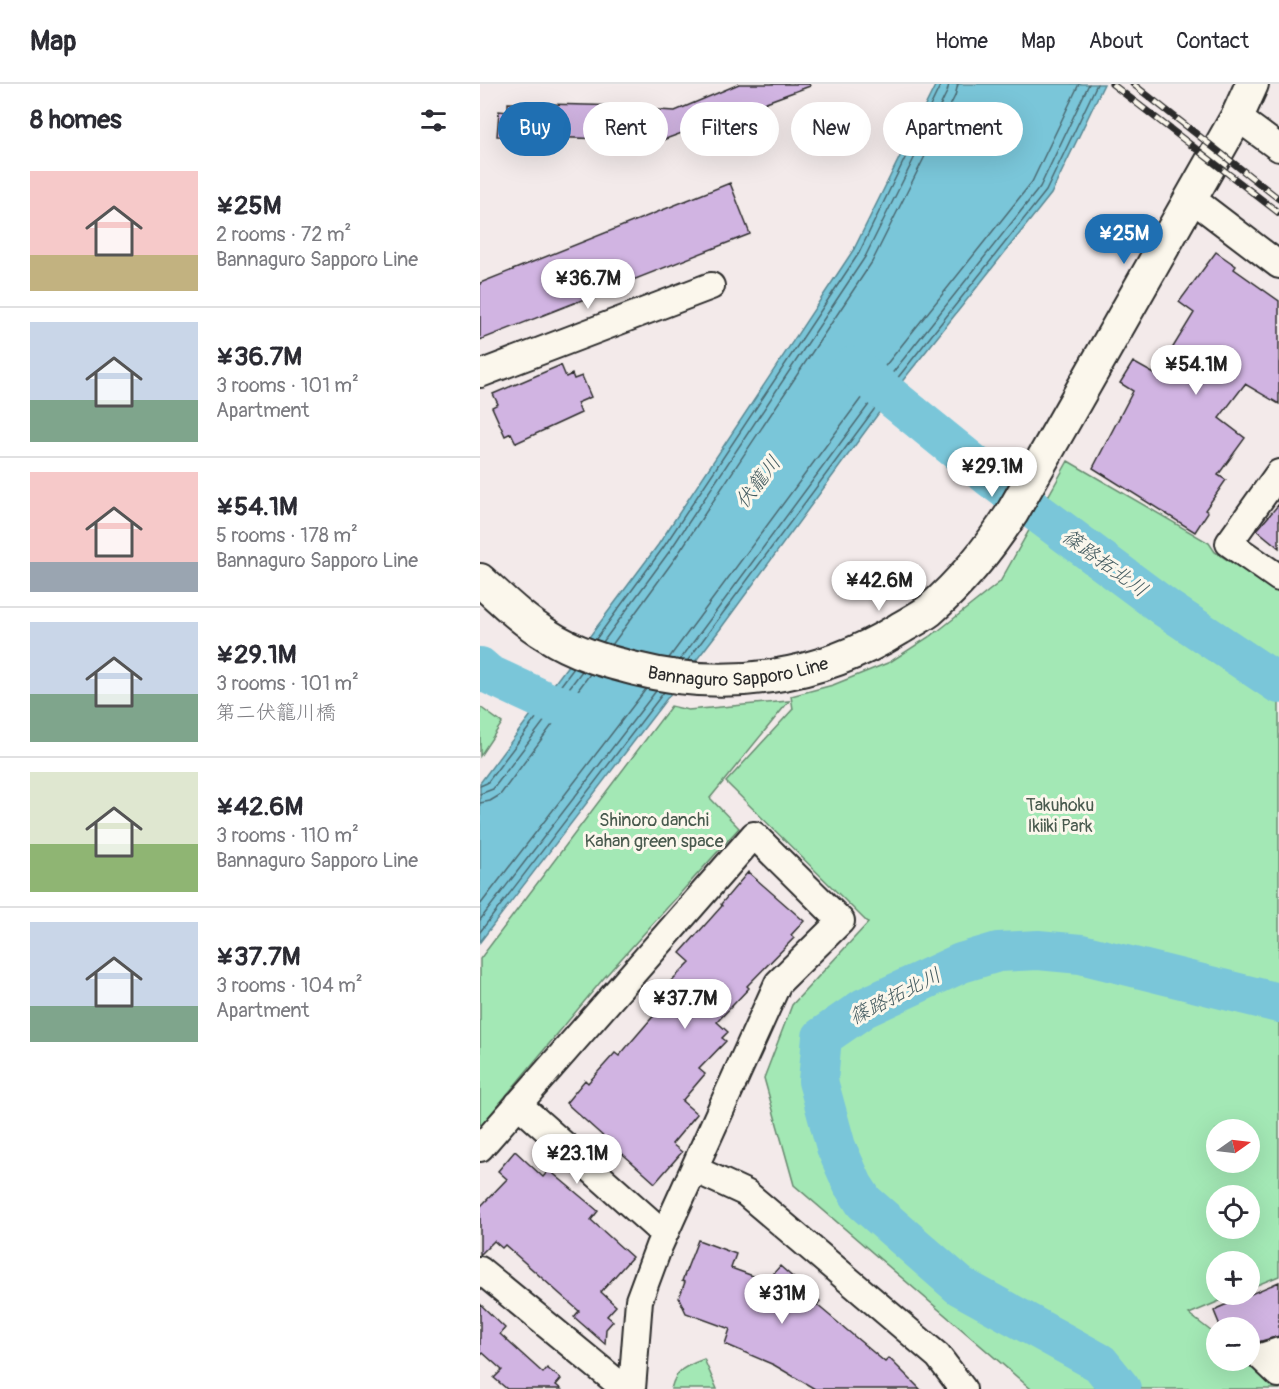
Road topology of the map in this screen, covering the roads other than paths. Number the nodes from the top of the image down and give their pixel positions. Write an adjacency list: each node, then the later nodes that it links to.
1 (1252, 84): 2 (main road)
2 (1237, 117): 3 (street); 4 (main road)
3 (1279, 148)
4 (1191, 198): 5 (street); 10 (main road, Bannaguro Sapporo Line)
5 (1279, 265)
6 (711, 286): 7 (street)
7 (480, 374)
8 (1279, 473): 9 (street)
9 (1279, 578)
10 (480, 580)
11 (518, 1104): 12 (street); 13 (street); 14 (street)
12 (480, 1148)
13 (694, 1169): 14 (street); 20 (street)
14 (664, 1234): 19 (street)
15 (480, 1270): 18 (street)
16 (1279, 1351): 17 (street)
17 (1279, 1374)
18 (625, 1389)
19 (632, 1389)
20 (963, 1389)

